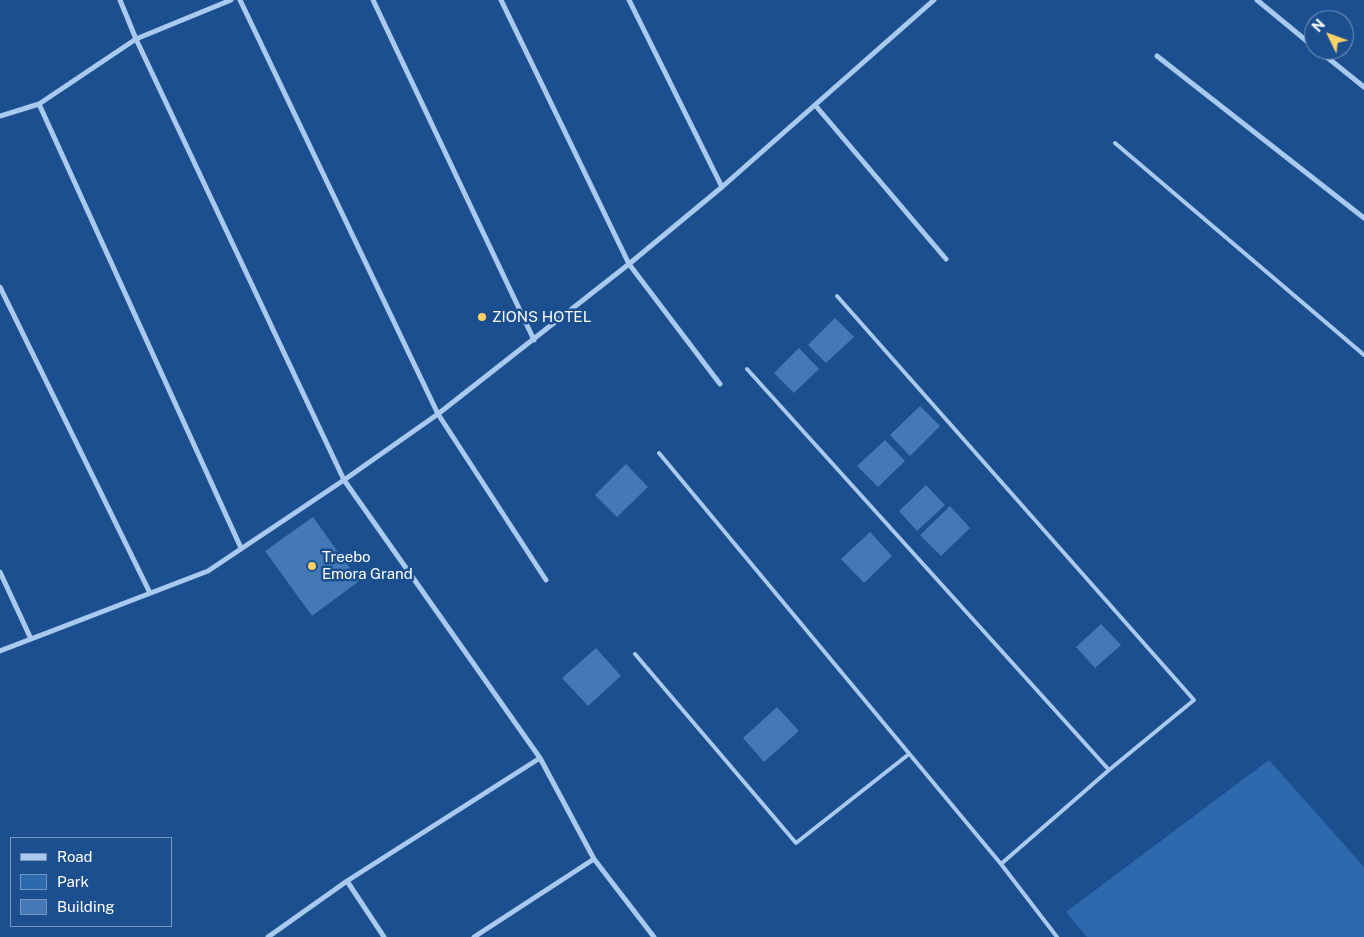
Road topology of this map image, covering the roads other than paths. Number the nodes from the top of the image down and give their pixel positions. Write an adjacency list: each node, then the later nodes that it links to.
1 (120, 0): 9 (street)
2 (231, 0): 9 (street)
3 (240, 0): 28 (street)
4 (373, 0): 24 (street)
5 (501, 0): 21 (street)
6 (629, 0): 18 (street)
7 (934, 0): 15 (street)
8 (1257, 0): 10 (street)
9 (136, 39): 14 (street); 30 (street)
10 (1304, 39)
11 (1157, 56): 19 (street)
12 (1330, 60): 13 (street)
13 (1364, 87)
14 (39, 104): 16 (street); 31 (street)
15 (815, 105): 18 (street); 20 (street)
16 (0, 116)
17 (1115, 143): 25 (lane)
18 (722, 187): 21 (street)
19 (1364, 218)
20 (946, 259)
21 (629, 264): 24 (street); 27 (street)
22 (0, 287): 34 (street)
23 (837, 296): 40 (lane)
24 (534, 340): 28 (street)
25 (1364, 355)
26 (747, 369): 40 (lane)
27 (720, 384)
28 (438, 414): 30 (street); 33 (street)
29 (659, 453): 38 (lane)
30 (344, 480): 31 (street); 39 (street)
31 (241, 548): 34 (street)
32 (0, 572): 35 (street)
33 (546, 580)
34 (150, 593): 35 (street)
35 (32, 639): 36 (street)
36 (0, 651)
37 (635, 654): 38 (lane)
38 (909, 754): 42 (lane)
39 (540, 758): 41 (street); 43 (street)
40 (1109, 770): 42 (lane)
41 (594, 859): 46 (street); 47 (street)
42 (1000, 864): 48 (lane)
43 (347, 881): 44 (street); 45 (street)
44 (268, 937)
45 (384, 937)
46 (474, 937)
47 (654, 937)
48 (1057, 937)

